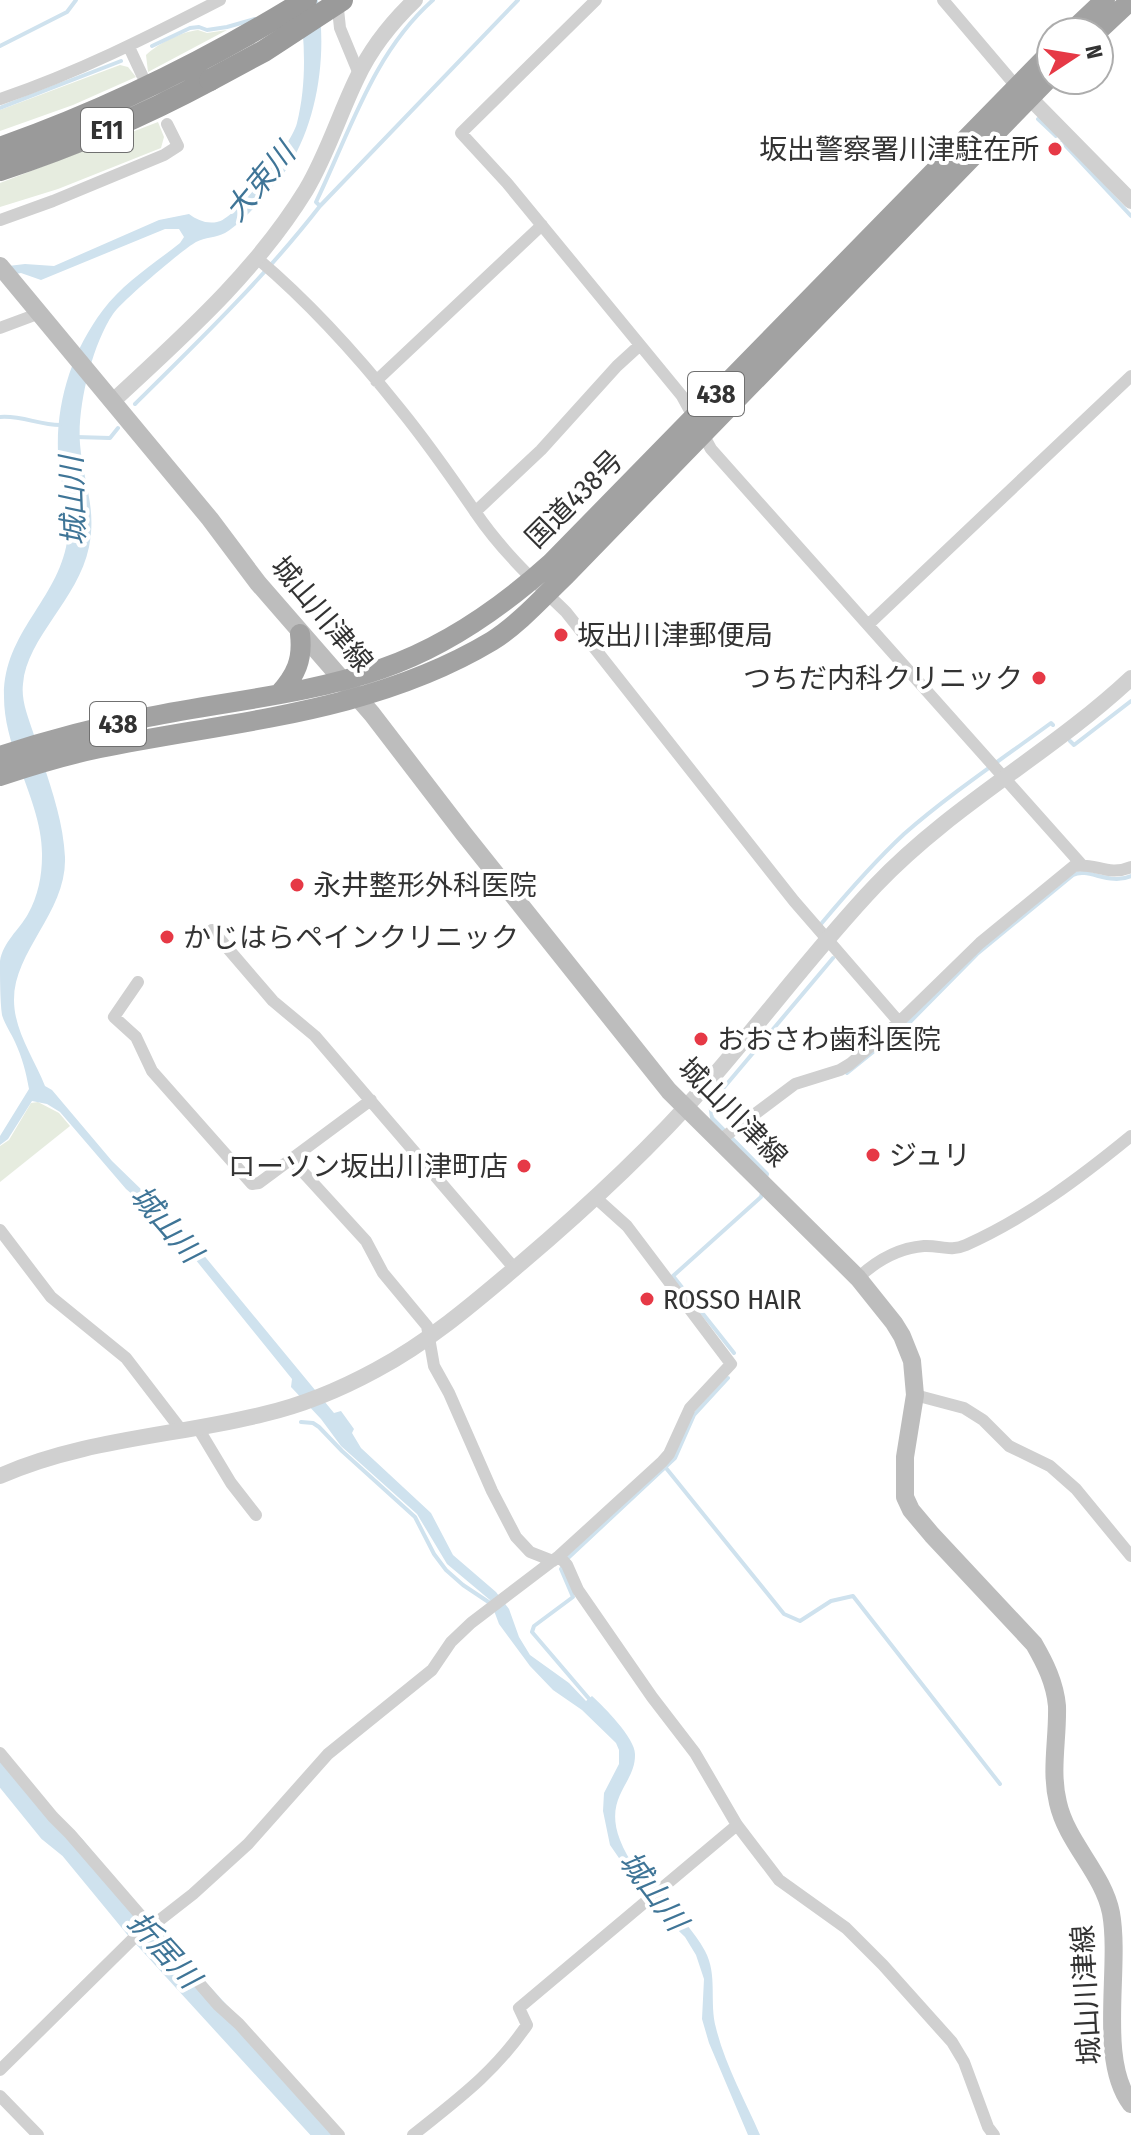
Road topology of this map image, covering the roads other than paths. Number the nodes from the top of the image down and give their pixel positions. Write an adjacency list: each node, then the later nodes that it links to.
1 (186, 0): 10 (street)
2 (220, 0): 10 (street)
3 (306, 0): 14 (highway, E11)
4 (340, 0): 14 (highway, E11, bridge); 15 (street)
5 (415, 0): 15 (street)
6 (596, 0): 26 (street)
7 (943, 0): 19 (street)
8 (1105, 0): 11 (highway)
9 (1131, 0): 12 (highway)
10 (192, 15): 13 (street)
11 (1088, 16)
12 (1114, 16)
13 (129, 47): 16 (street); 20 (street)
14 (208, 69): 22 (highway, E11); 23 (highway, E11)
15 (359, 74): 28 (street)
16 (142, 75)
17 (1035, 75): 19 (highway, 国道438号 / 438)
18 (1035, 85): 19 (highway, 国道438号 / 438)
19 (1023, 92): 24 (street); 35 (highway, 国道438号 / 438)
20 (0, 99)
21 (167, 124): 25 (street)
22 (0, 148)
23 (0, 170)
24 (1131, 201)
25 (0, 220)
26 (542, 225): 31 (street); 33 (street)
27 (0, 266): 29 (main road, 城山川津線)
28 (266, 266): 33 (street); 34 (street)
29 (37, 310): 30 (street); 34 (main road, 城山川津線)
30 (0, 328)
31 (640, 345): 35 (street); 36 (street)
32 (1131, 376): 38 (street)
33 (376, 381): 36 (street)
34 (112, 402): 39 (main road, 城山川津線)
35 (699, 426): 37 (highway, 国道438号 / 438); 38 (street)
36 (475, 512): 37 (street)
37 (540, 586): 41 (highway, 国道438号 / 438); 43 (highway, 国道438号 / 438); 50 (street)
38 (869, 624): 46 (street)
39 (300, 634): 41 (main road, 城山川津線); 42 (highway)
40 (1131, 678): 46 (street)
41 (342, 680): 42 (highway, 国道438号 / 438); 43 (main road, 城山川津線)
42 (279, 694): 44 (highway, 国道438号 / 438)
43 (358, 698): 44 (highway, 国道438号 / 438); 54 (main road, 城山川津線)
44 (42, 753): 45 (highway, 国道438号 / 438)
45 (6, 764)
46 (997, 770): 47 (street); 50 (street)
47 (1081, 864): 48 (street); 52 (street)
48 (1131, 867)
49 (212, 930): 53 (street)
50 (828, 941): 52 (street); 54 (street)
51 (138, 982): 57 (street)
52 (899, 1022): 55 (street)
53 (371, 1100): 57 (street); 60 (street)
54 (686, 1106): 55 (main road, 城山川津線); 58 (street)
55 (725, 1136): 61 (main road, 城山川津線)
56 (1131, 1136): 61 (street)
57 (292, 1160): 62 (street)
58 (597, 1199): 60 (street); 68 (street)
59 (0, 1230): 64 (street)
60 (515, 1269): 62 (street)
61 (858, 1278): 63 (main road, 城山川津線)
62 (428, 1339): 64 (street); 68 (street)
63 (915, 1395): 67 (street); 74 (main road, 城山川津線)
64 (190, 1429): 65 (street); 66 (street)
65 (0, 1476)
66 (256, 1515)
67 (1131, 1556)
68 (561, 1561): 70 (street); 71 (street)
69 (0, 1753): 71 (street)
70 (737, 1825): 77 (street); 78 (street)
71 (146, 1928): 72 (street); 76 (street)
72 (0, 2070)
73 (0, 2096): 75 (street)
74 (1131, 2104)
75 (38, 2135)
76 (339, 2135)
77 (413, 2135)
78 (994, 2135)

